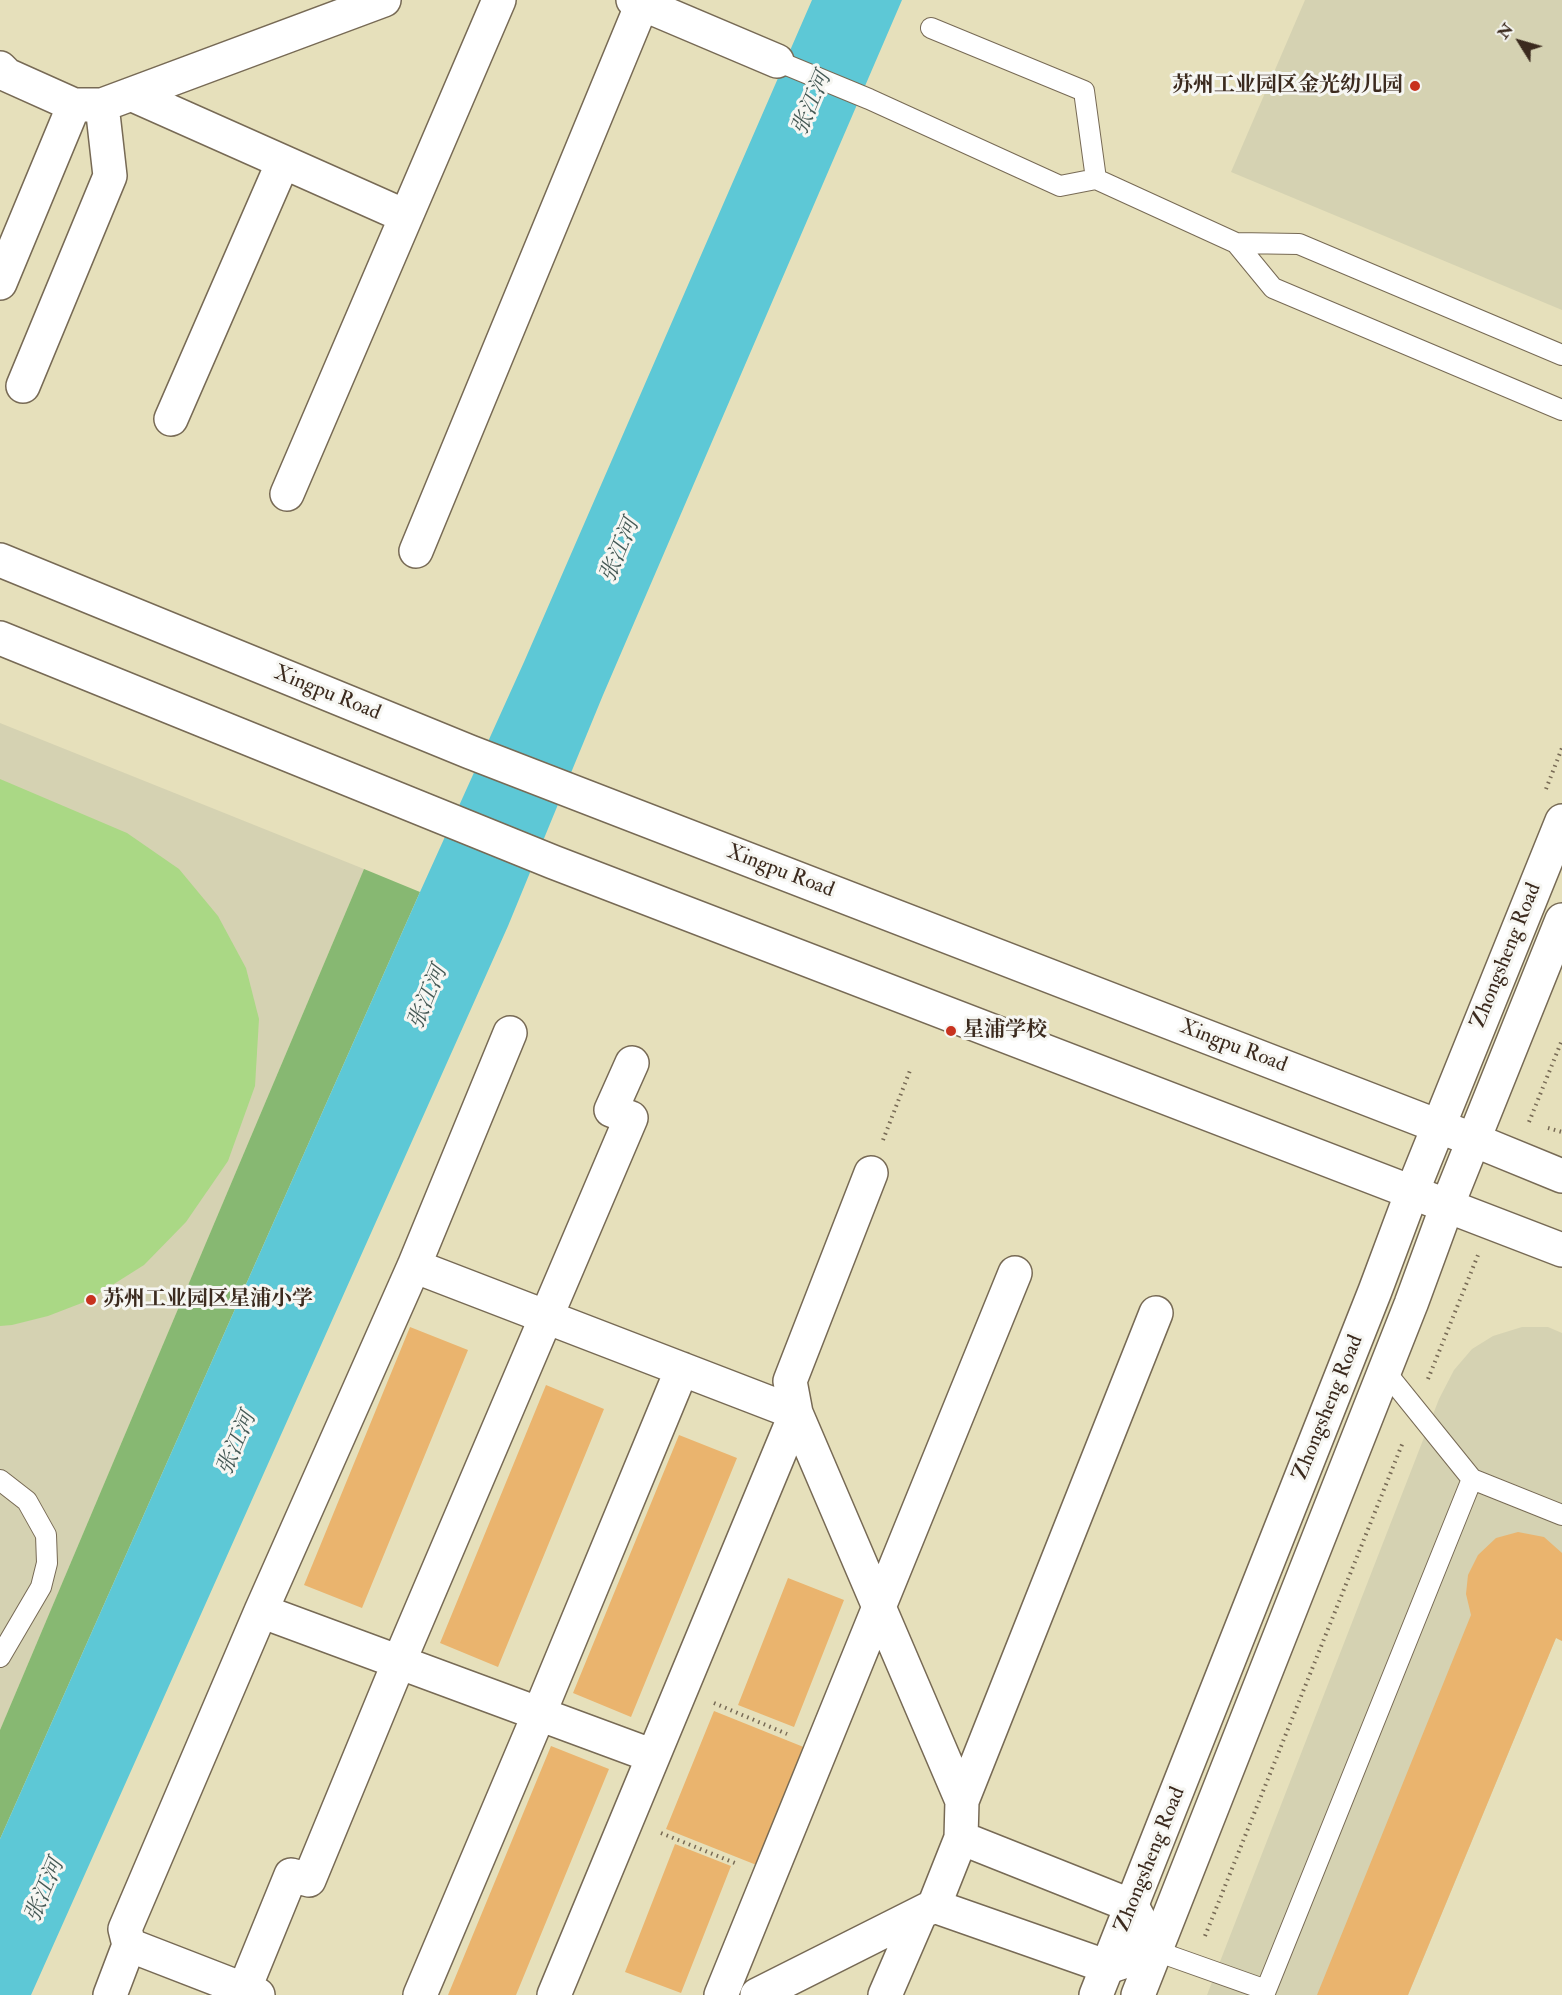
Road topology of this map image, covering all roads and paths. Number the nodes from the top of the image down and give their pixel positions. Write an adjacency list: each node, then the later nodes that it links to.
1 (384, 0): 7 (street)
2 (499, 0): 11 (street)
3 (637, 2): 5 (street); 19 (street)
4 (931, 28): 10 (lane)
5 (780, 62): 10 (lane)
6 (2, 78): 8 (street)
7 (133, 95): 8 (street); 9 (street)
8 (88, 105): 13 (street); 15 (street)
9 (283, 162): 11 (street); 17 (street)
10 (1096, 179): 12 (lane)
11 (405, 216): 18 (street)
12 (1236, 243): 14 (lane); 16 (lane)
13 (0, 283)
14 (1562, 355)
15 (23, 386)
16 (1562, 410)
17 (171, 419)
18 (287, 494)
19 (416, 551)
20 (0, 560): 28 (street, Xingpu Road)
21 (0, 638): 33 (street)
22 (1562, 821): 28 (street, Zhongsheng Road)
23 (1562, 920): 29 (street, Zhongsheng Road)
24 (510, 1034): 37 (street)
25 (1562, 1040): 30 (path)
26 (632, 1063): 40 (street)
27 (911, 1068): 31 (path)
28 (1439, 1127): 29 (street, Xingpu Road); 33 (street, Zhongsheng Road)
29 (1474, 1140): 30 (street, Xingpu Road); 34 (street, Zhongsheng Road)
30 (1516, 1158): 32 (street, Xingpu Road)
31 (871, 1173): 44 (street)
32 (1562, 1176)
33 (1412, 1192): 34 (street); 60 (street, Zhongsheng Road)
34 (1447, 1206): 35 (street); 42 (street, Zhongsheng Road)
35 (1492, 1223): 36 (street); 43 (path)
36 (1562, 1250)
37 (414, 1266): 40 (street); 49 (street)
38 (1014, 1273): 48 (street)
39 (1156, 1313): 56 (street)
40 (546, 1316): 41 (street); 51 (street)
41 (682, 1369): 44 (street); 53 (street)
42 (1384, 1370): 43 (lane); 63 (street, Zhongsheng Road)
43 (1416, 1409): 45 (lane); 64 (path)
44 (796, 1413): 48 (street); 52 (street)
45 (1472, 1479): 47 (lane); 67 (lane)
46 (0, 1480): 50 (lane)
47 (1562, 1515)
48 (878, 1606): 54 (street); 56 (street)
49 (261, 1611): 51 (street); 62 (street)
50 (0, 1657)
51 (399, 1662): 53 (street); 66 (street)
52 (680, 1690): 54 (path); 55 (street)
53 (539, 1714): 55 (street); 69 (street)
54 (821, 1748): 59 (street)
55 (653, 1756): 57 (street)
56 (962, 1801): 58 (street)
57 (627, 1819): 59 (path); 70 (street)
58 (962, 1838): 60 (street); 61 (street)
59 (769, 1876): 71 (street)
60 (1132, 1906): 63 (street); 65 (street, Zhongsheng Road)
61 (927, 1910): 65 (street); 72 (street); 73 (street)
62 (129, 1945): 66 (street); 68 (street)
63 (1156, 1951): 64 (lane); 65 (street); 74 (street, Zhongsheng Road)
64 (1193, 1964): 67 (lane)
65 (1102, 1981)
66 (251, 1992)
67 (1265, 1993)
68 (110, 1995)
69 (420, 1995)
70 (554, 1995)
71 (721, 1995)
72 (757, 1995)
73 (885, 1995)
74 (1138, 1995)

